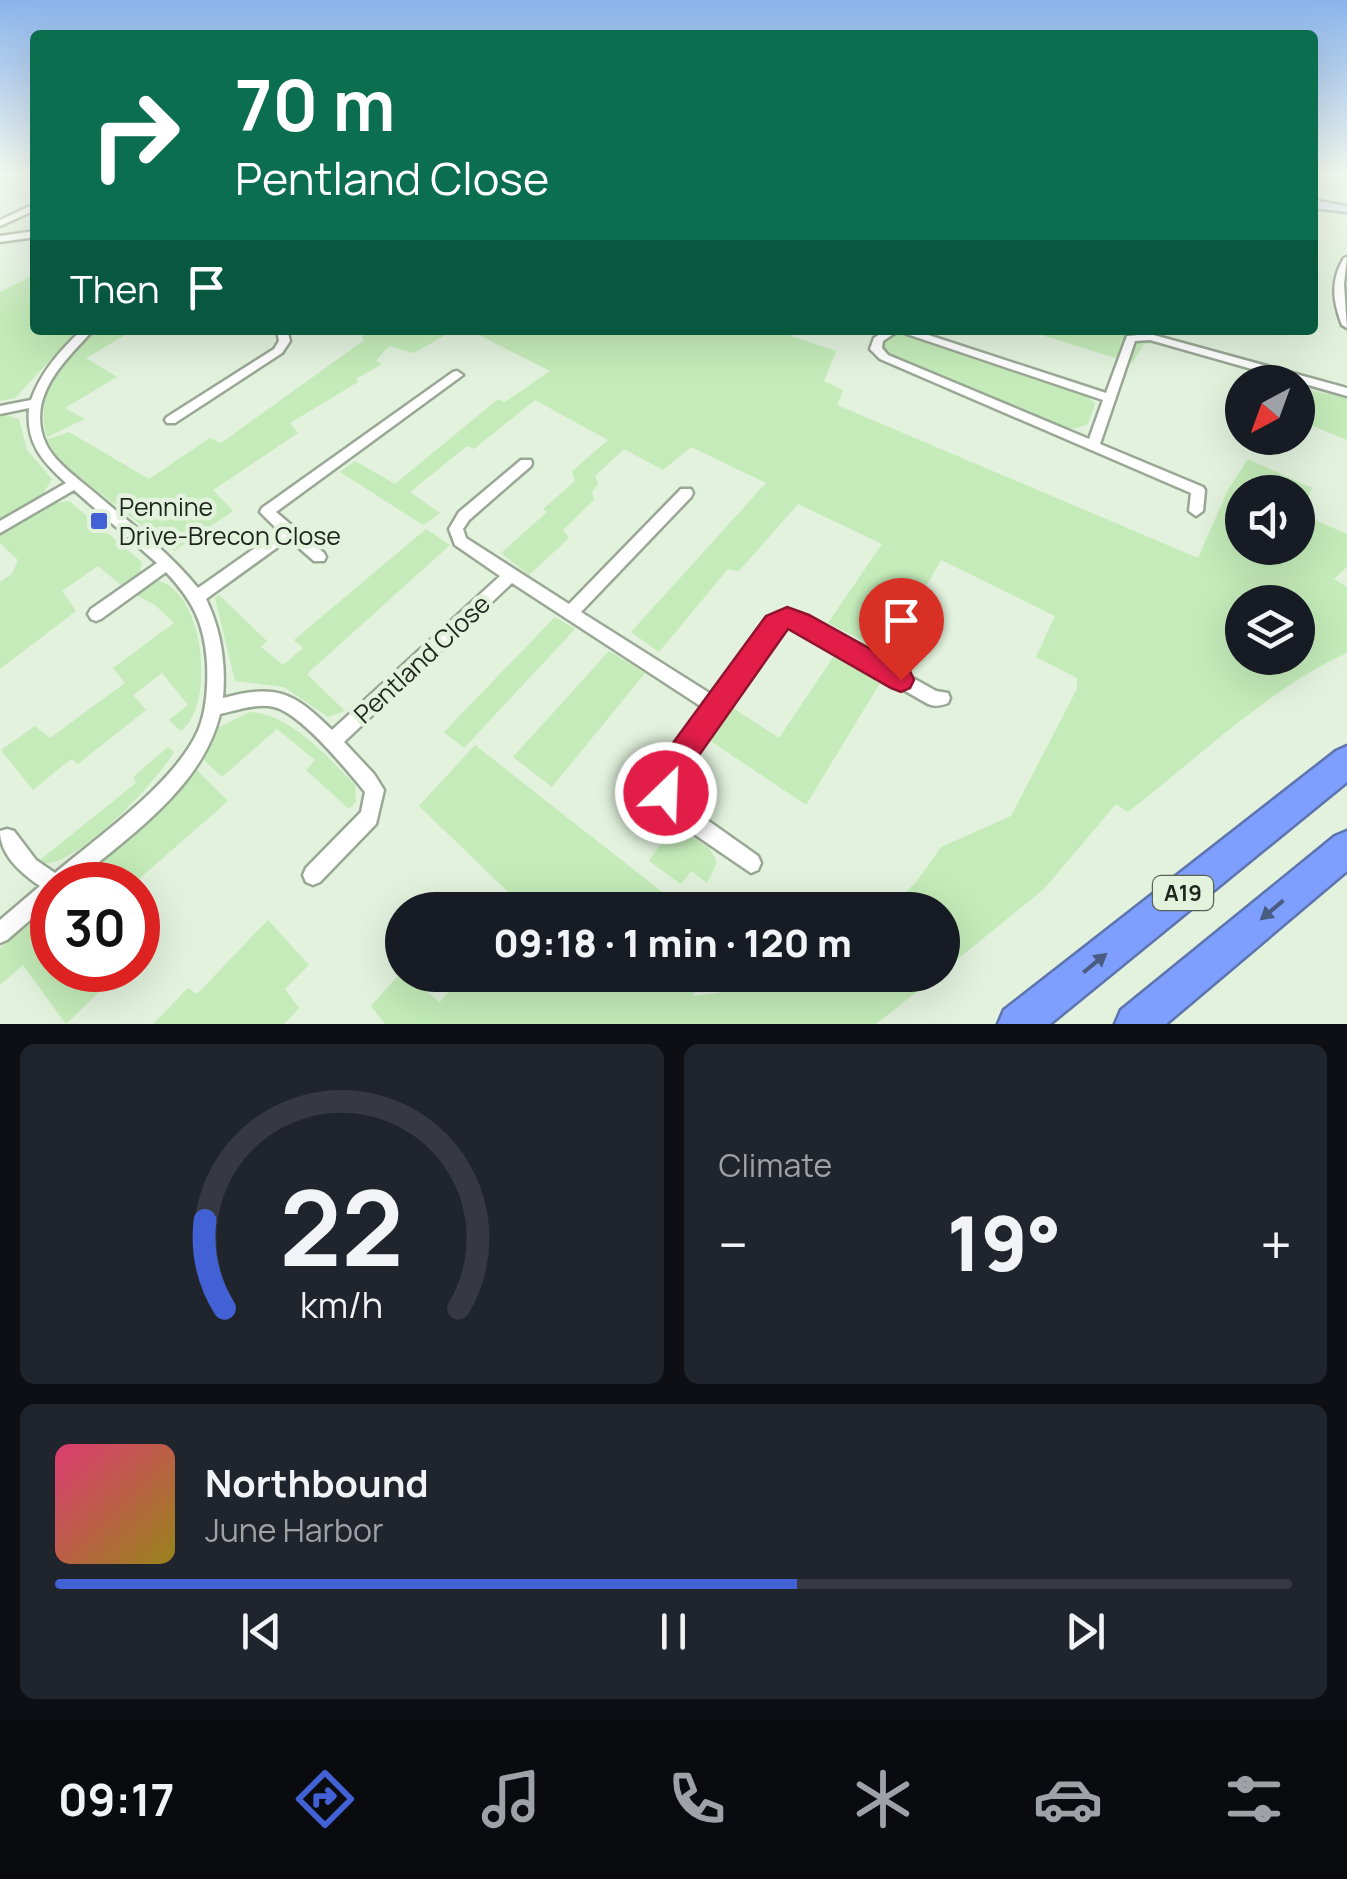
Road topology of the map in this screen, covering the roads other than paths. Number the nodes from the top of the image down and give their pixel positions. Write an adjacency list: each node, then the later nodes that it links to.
1 (30, 235): 2 (street)
2 (0, 239)
3 (1347, 260): 4 (street)
4 (1347, 326)
5 (83, 335): 12 (street)
6 (283, 335): 14 (street)
7 (886, 335): 15 (street)
8 (917, 335): 11 (street)
9 (457, 375): 21 (street)
10 (1347, 392): 11 (street)
11 (1110, 398): 15 (street)
12 (36, 403): 13 (street); 17 (street)
13 (0, 410)
14 (171, 420)
15 (1094, 444): 19 (street)
16 (526, 463): 24 (street, Pentland Close)
17 (76, 483): 20 (street); 23 (street)
18 (686, 492): 26 (street)
19 (1196, 511)
20 (0, 528)
21 (289, 531): 22 (street); 25 (street)
22 (320, 557)
23 (168, 563): 25 (street); 27 (street)
24 (511, 576): 26 (street, Pentland Close); 31 (street, Pentland Close)
25 (197, 597): 30 (street)
26 (571, 612): 29 (street, Pentland Close)
27 (96, 614)
28 (942, 698): 29 (street)
29 (714, 706): 36 (street)
30 (214, 708): 31 (street, Pentland Close); 35 (street)
31 (332, 742): 38 (street, Pentland Close)
32 (1347, 762): 41 (highway, A19, one-way to 32)
33 (7, 838): 37 (street)
34 (1347, 848): 42 (highway, one-way to 42)
35 (83, 862)
36 (751, 863)
37 (30, 868)
38 (313, 875)
39 (30, 907): 40 (street)
40 (0, 933)
41 (1018, 1024)
42 (1135, 1024)

